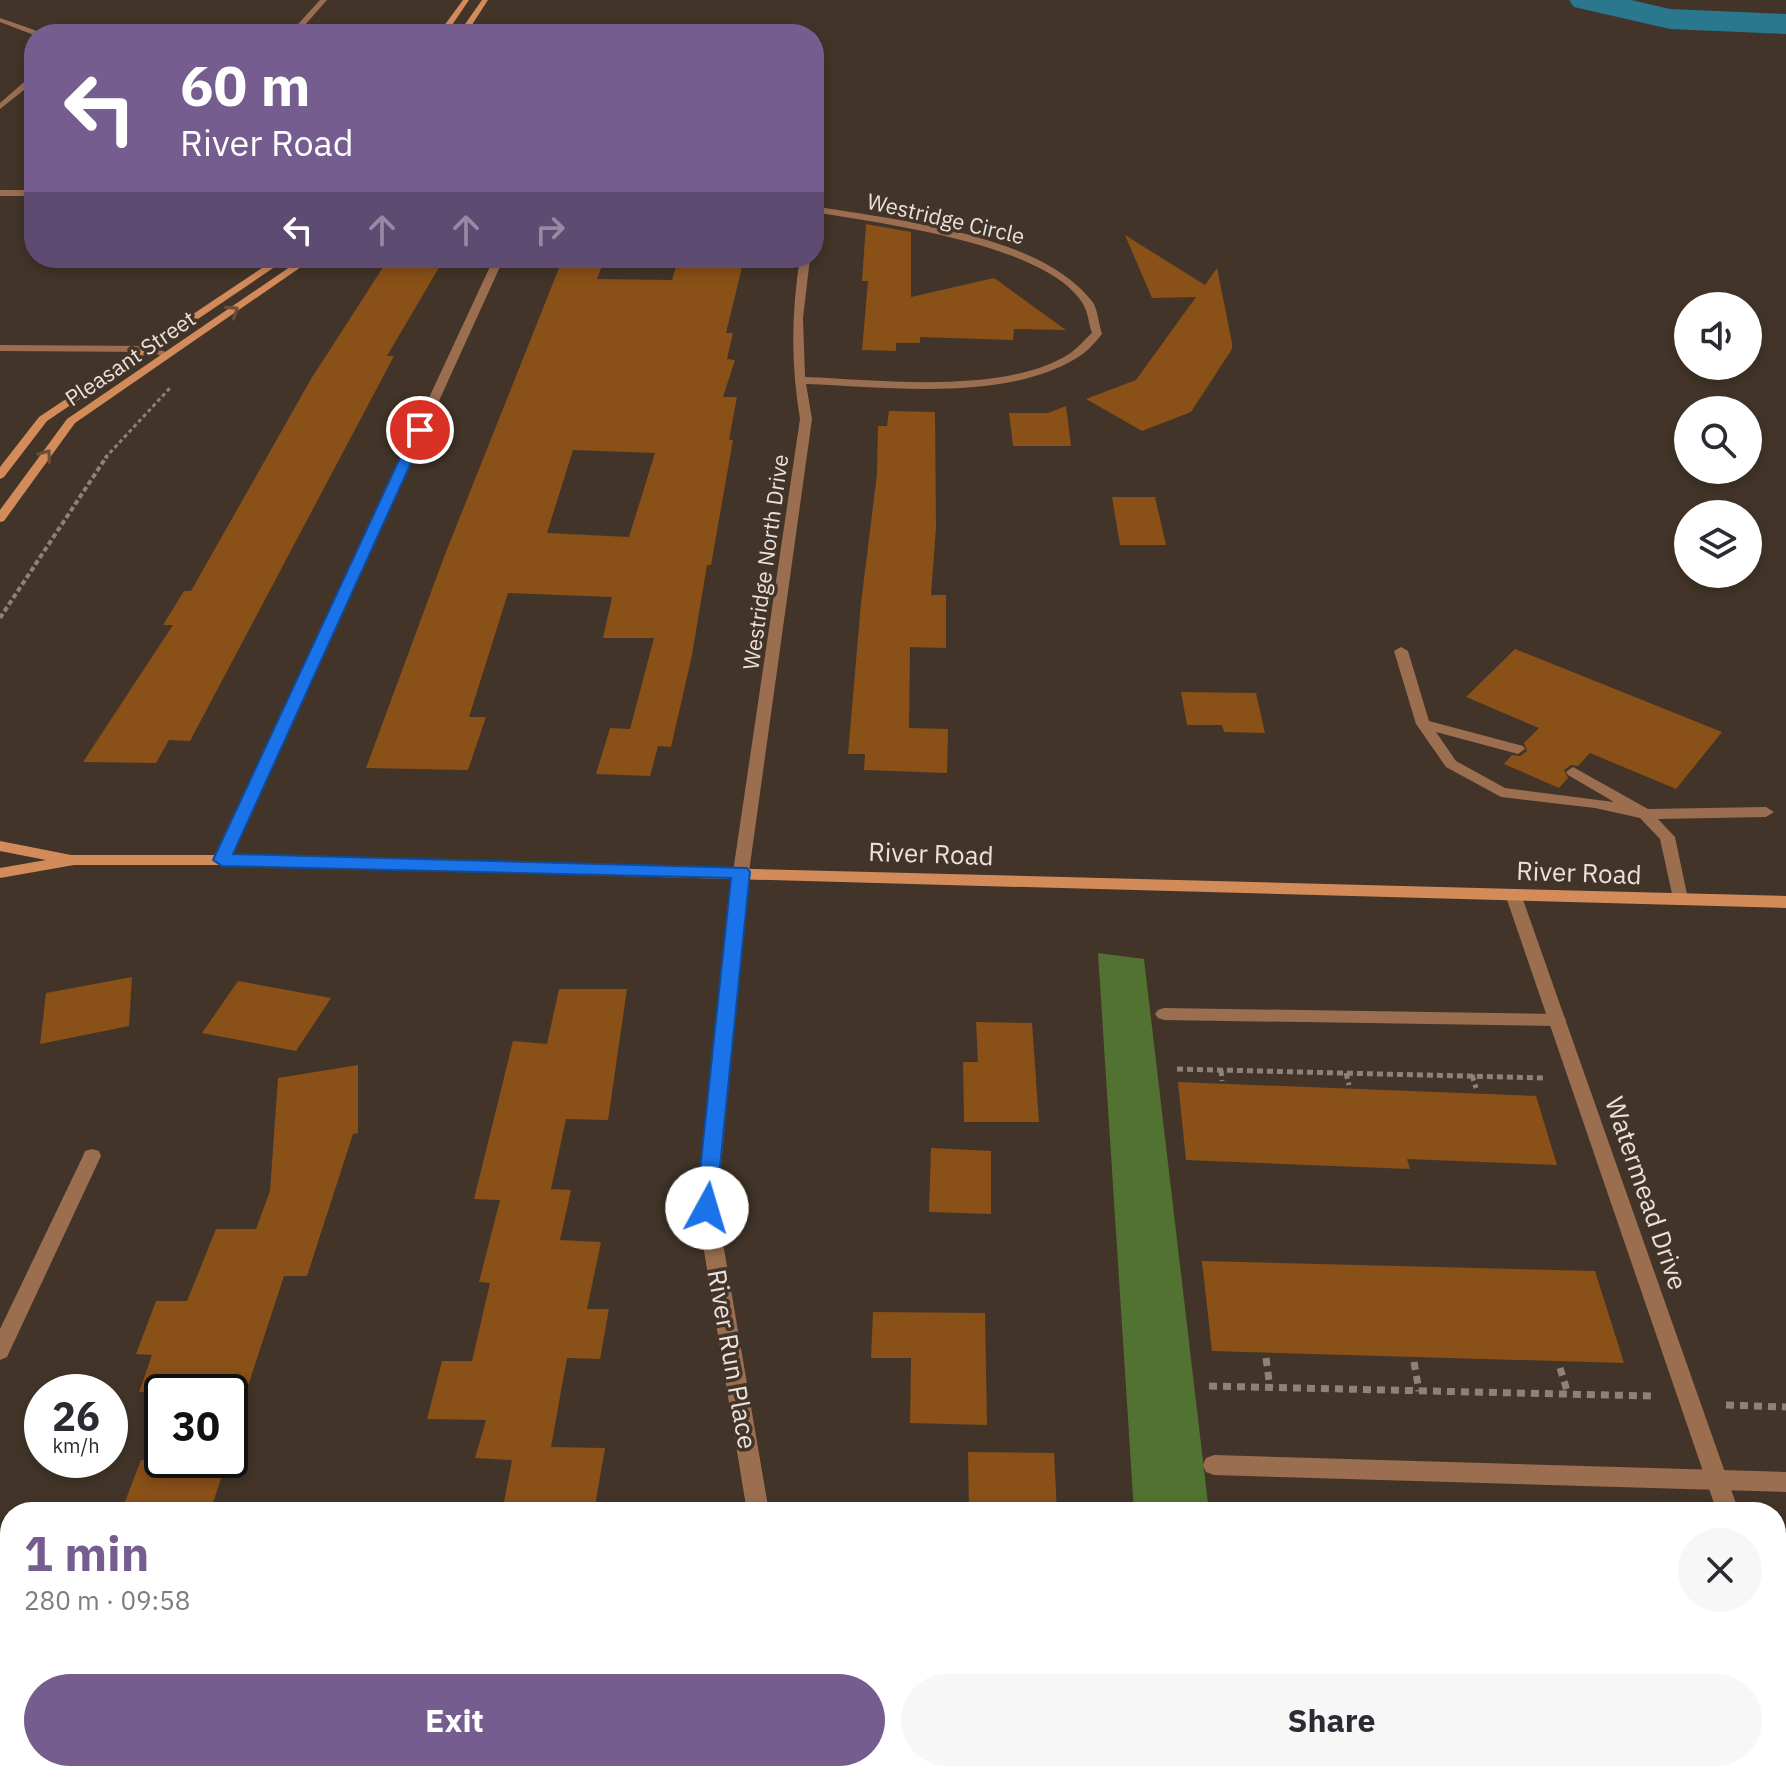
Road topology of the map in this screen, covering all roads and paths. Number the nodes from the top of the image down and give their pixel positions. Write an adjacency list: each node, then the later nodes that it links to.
1 (324, 0): 5 (street)
2 (466, 0): 6 (main road)
3 (485, 0): 7 (main road)
4 (0, 20): 8 (street)
5 (302, 24)
6 (449, 24)
7 (469, 24)
8 (24, 29)
9 (24, 87): 11 (street)
10 (0, 98): 11 (street)
11 (12, 98): 12 (street); 13 (street)
12 (23, 98)
13 (0, 107)
14 (0, 193): 15 (street)
15 (24, 193)
16 (824, 211): 25 (street, Westridge Circle)
17 (268, 268): 22 (main road, Pleasant Street)
18 (294, 268): 23 (main road, Pleasant Street, one-way to 18)
19 (494, 268): 37 (street)
20 (803, 268): 25 (street, Westridge North Drive)
21 (0, 348): 22 (street)
22 (151, 349): 23 (street); 26 (main road, Pleasant Street)
23 (168, 355): 27 (main road, Pleasant Street, one-way to 23)
24 (181, 379): 28 (path)
25 (798, 380): 38 (street, Westridge North Drive)
26 (0, 475)
27 (0, 518)
28 (0, 618)
29 (1401, 651): 30 (street)
30 (1423, 724): 31 (street); 34 (street)
31 (1518, 749)
32 (1573, 772): 34 (street)
33 (1766, 812): 34 (street)
34 (1645, 814): 41 (street)
35 (0, 846): 36 (main road, River Road)
36 (74, 860): 37 (main road, River Road); 39 (main road, River Road)
37 (222, 860): 38 (main road, River Road)
38 (741, 872): 40 (main road, River Road); 68 (street, River Run Place)
39 (0, 873)
40 (1513, 894): 41 (main road, River Road); 44 (street, Watermead Drive)
41 (1680, 899): 42 (main road, River Road)
42 (1786, 902)
43 (1164, 1014): 44 (street)
44 (1557, 1020): 66 (street, Watermead Drive)
45 (1177, 1069): 46 (path)
46 (1221, 1070): 47 (path); 50 (path)
47 (1346, 1073): 48 (path); 51 (path)
48 (1472, 1075): 49 (path); 52 (path)
49 (1545, 1076)
50 (1222, 1081)
51 (1349, 1085)
52 (1476, 1088)
53 (92, 1156): 54 (street)
54 (0, 1351)
55 (1266, 1358): 59 (path)
56 (1414, 1362): 60 (path)
57 (1560, 1368): 61 (path)
58 (1209, 1386): 59 (path)
59 (1270, 1388): 60 (path)
60 (1419, 1391): 61 (path)
61 (1568, 1394): 62 (path)
62 (1651, 1396)
63 (1726, 1405): 64 (path)
64 (1786, 1407)
65 (1214, 1465): 66 (street)
66 (1717, 1480): 67 (street); 69 (street, Watermead Drive)
67 (1786, 1482)
68 (756, 1502)
69 (1725, 1502)

